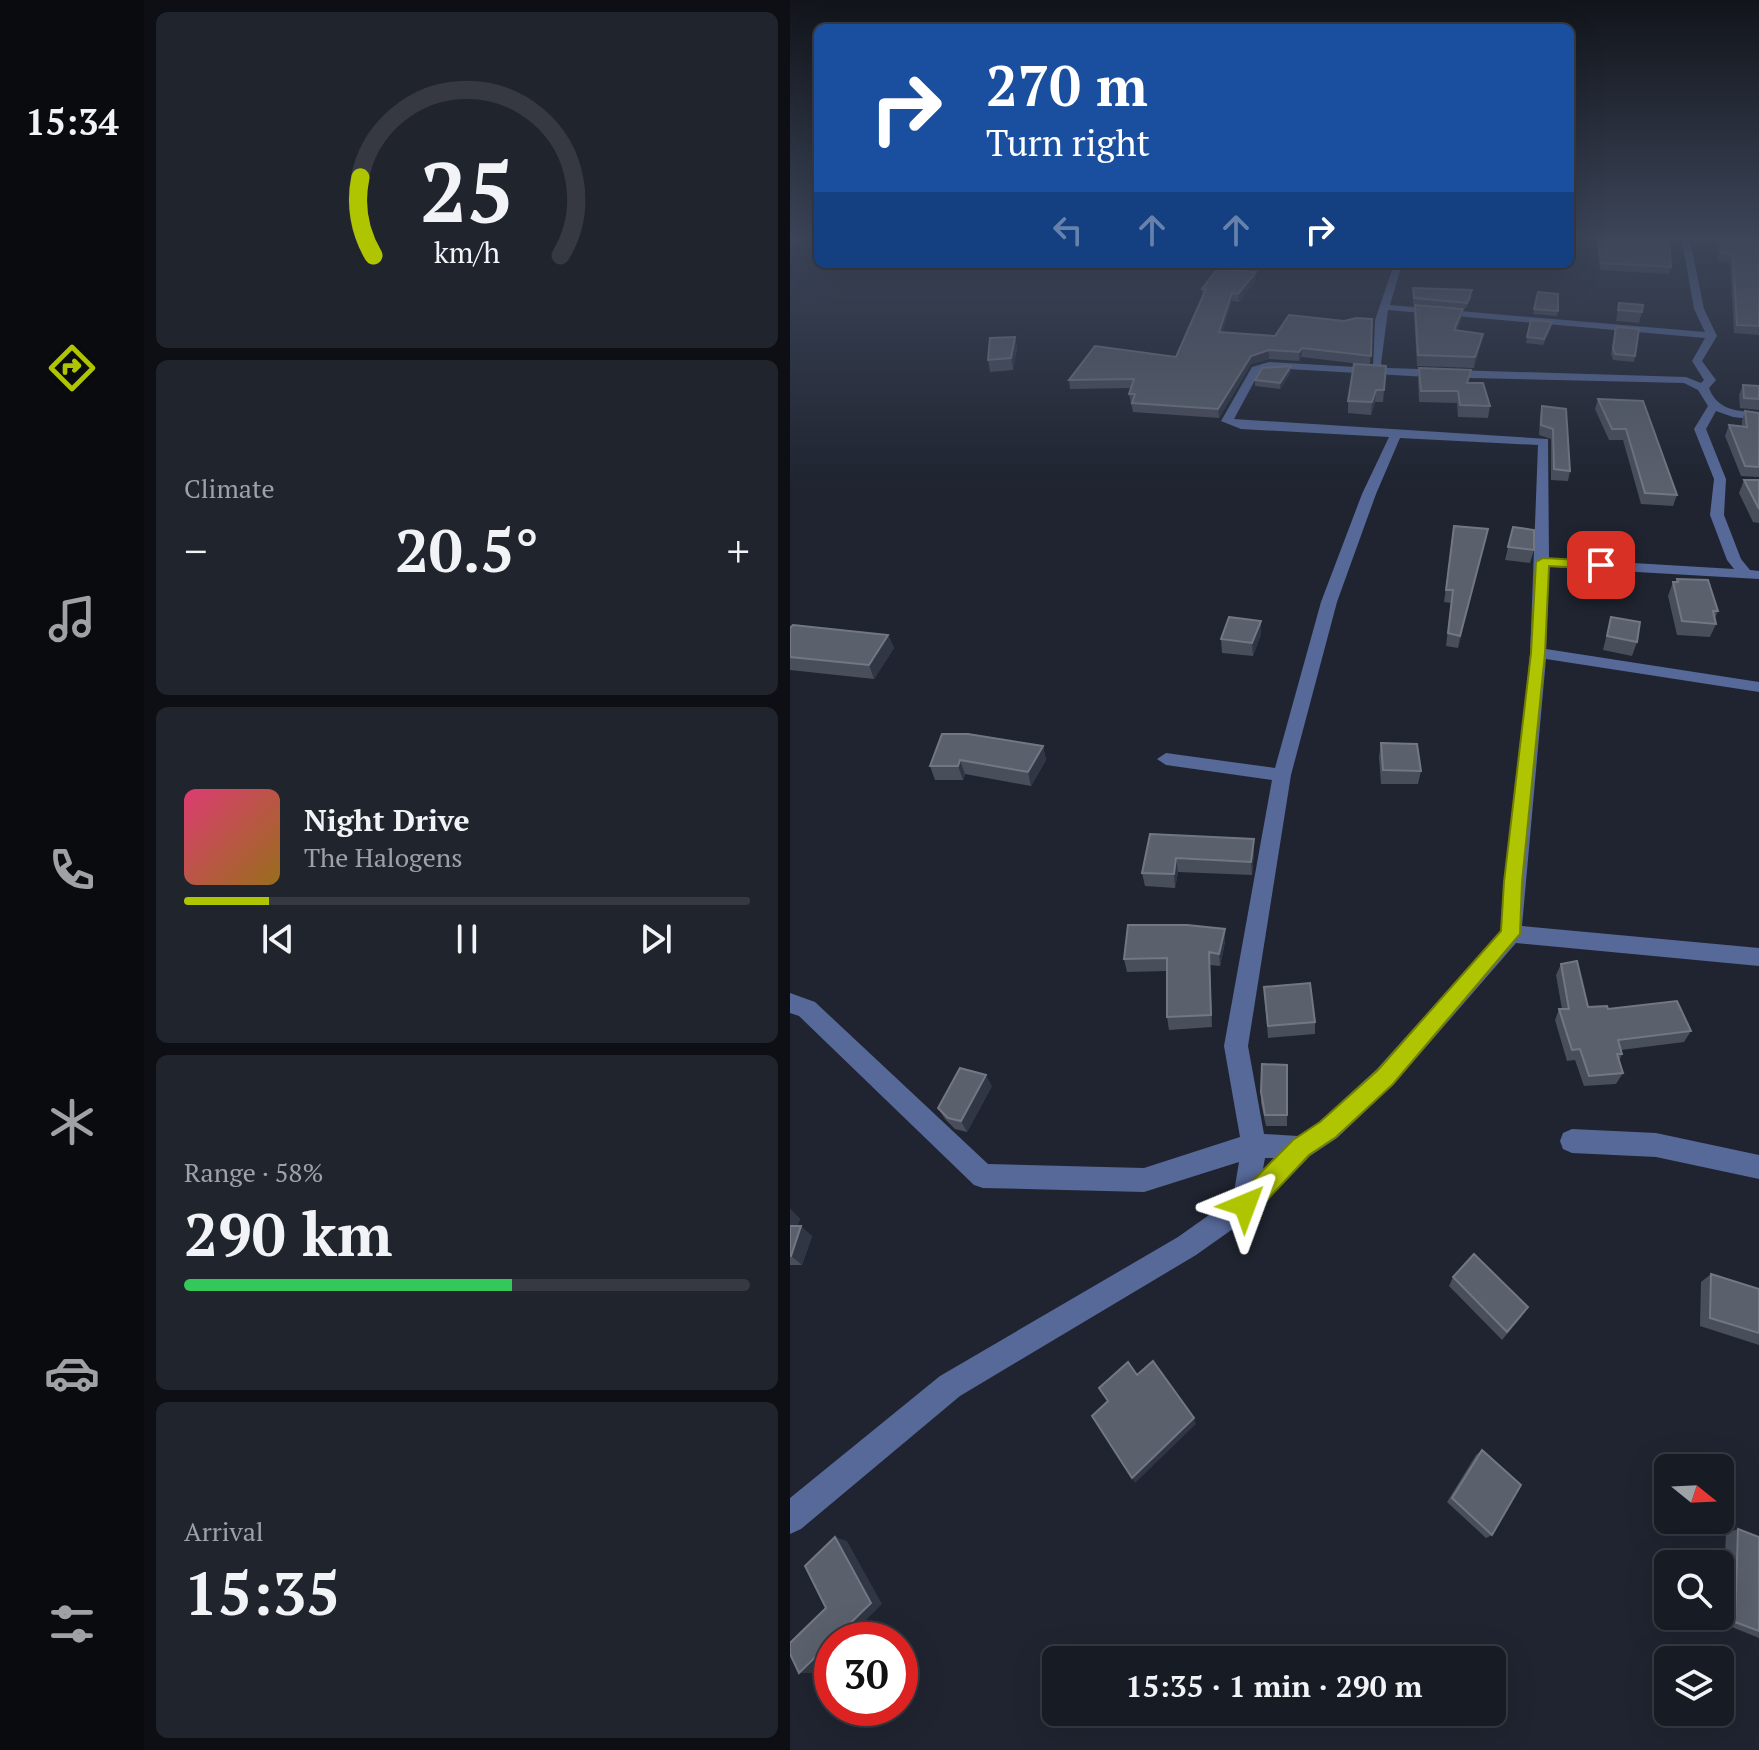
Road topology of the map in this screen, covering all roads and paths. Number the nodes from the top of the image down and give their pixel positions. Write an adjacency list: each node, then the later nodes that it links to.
1 (1380, 322): 5 (street)
2 (1550, 322): 4 (street)
3 (1705, 322): 4 (street)
4 (1712, 336): 6 (street)
5 (1382, 369): 6 (street); 9 (street)
6 (1703, 388): 7 (street)
7 (1713, 407): 8 (street); 11 (street)
8 (1759, 416)
9 (1395, 436): 10 (street); 15 (street)
10 (1543, 562): 11 (street); 12 (street)
11 (1752, 574)
12 (1538, 653): 13 (street); 16 (street)
13 (1759, 687)
14 (1166, 759): 15 (street)
15 (1282, 775): 20 (street)
16 (1511, 934): 17 (street); 21 (street)
17 (1759, 957)
18 (790, 1003): 20 (street)
19 (1572, 1141): 22 (street)
20 (1254, 1145): 21 (street); 23 (street)
21 (1301, 1148): 23 (street)
22 (1759, 1167)
23 (1245, 1205): 24 (street)
24 (790, 1518)

